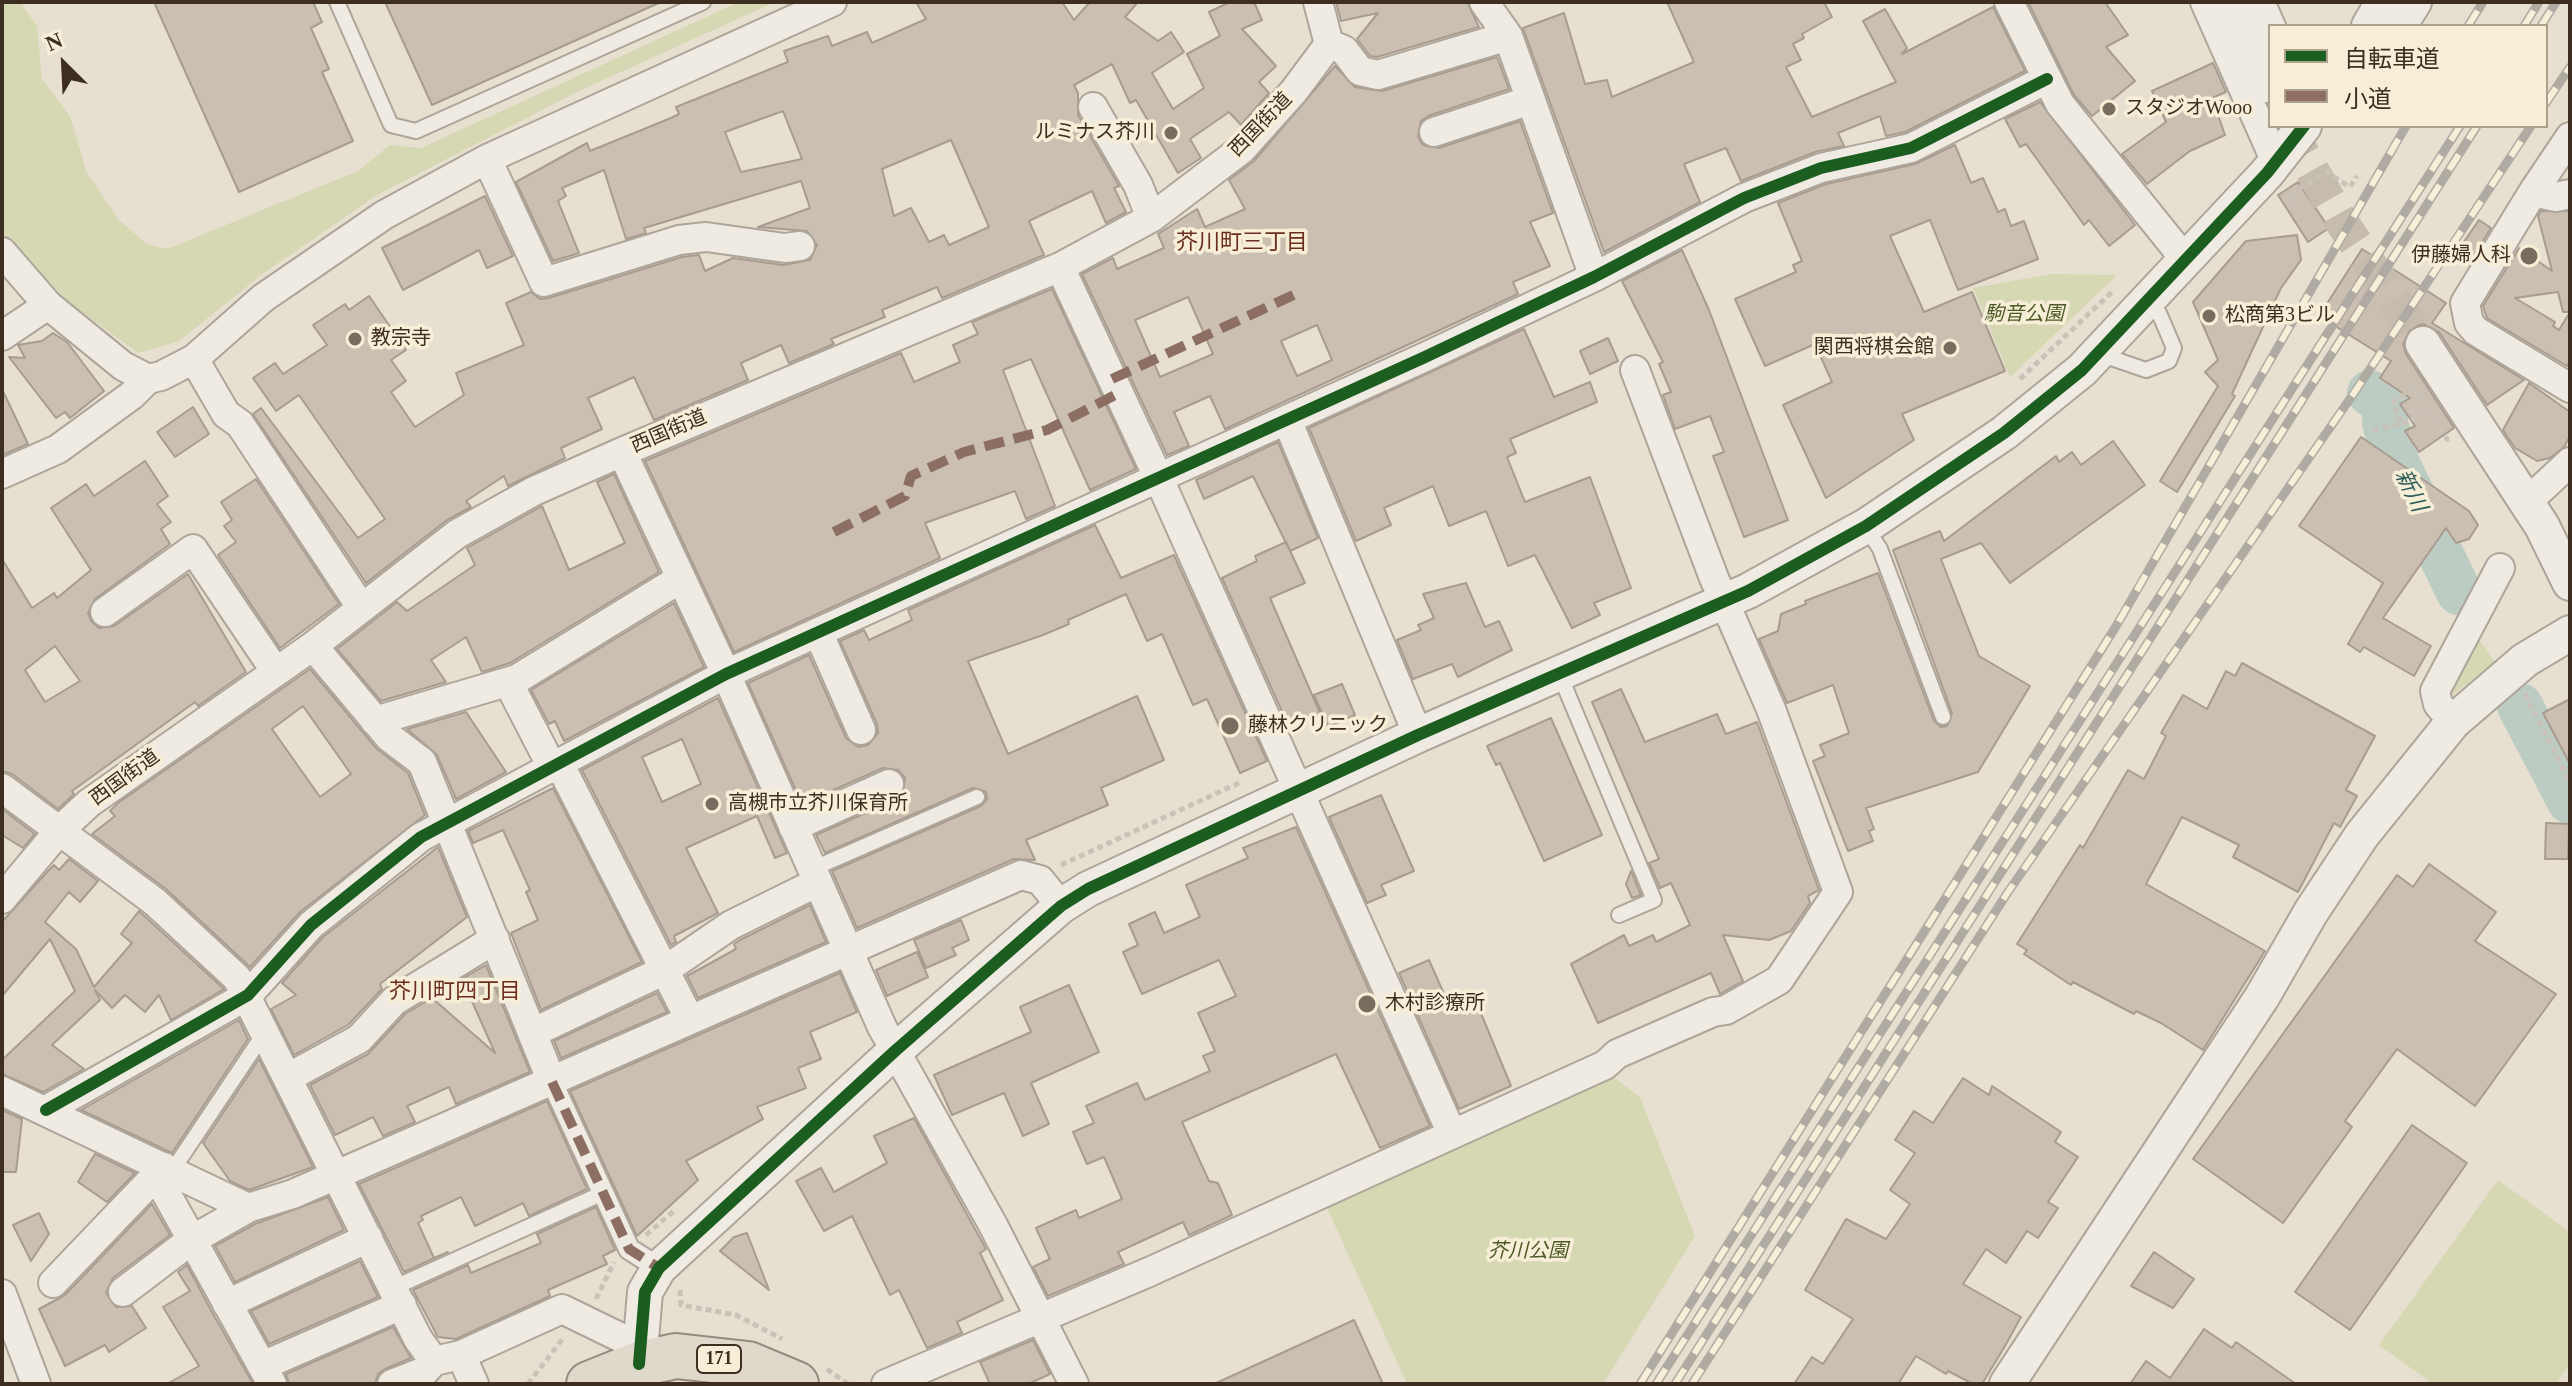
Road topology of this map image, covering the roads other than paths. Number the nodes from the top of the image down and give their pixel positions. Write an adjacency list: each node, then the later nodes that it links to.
1 (337, 2): 2 (lane)
2 (703, 2)
3 (832, 2): 24 (street)
4 (1318, 2): 16 (street)
5 (1484, 2): 15 (street)
6 (2009, 2): 17 (street)
7 (2205, 2): 25 (street)
8 (2230, 2): 18 (street)
9 (2257, 2): 14 (street)
10 (2383, 2): 12 (street)
11 (2414, 2): 13 (street)
12 (2370, 24)
13 (2400, 24)
14 (2268, 27)
15 (1508, 36): 16 (street); 19 (street)
16 (1329, 44): 28 (street, 西国街道)
17 (2047, 79): 31 (street); 33 (street)
18 (2266, 85)
19 (1531, 100): 22 (street); 33 (street)
20 (1093, 107): 28 (street)
21 (2303, 128): 25 (street)
22 (1434, 132)
23 (2570, 137): 26 (street)
24 (487, 159): 29 (street); 39 (street)
25 (2278, 176): 31 (street)
26 (2533, 192): 27 (street); 42 (street)
27 (2570, 194)
28 (1151, 218): 32 (street, 西国街道)
29 (800, 246)
30 (2, 252): 35 (street)
31 (2184, 258): 34 (street)
32 (1060, 267): 44 (street, 西国街道); 47 (street)
33 (1594, 277): 43 (street)
34 (2149, 302): 38 (street); 38 (lane)
35 (48, 305): 36 (street); 41 (street)
36 (2, 336)
37 (2423, 344): 48 (street)
38 (2103, 350): 49 (street)
39 (194, 359): 41 (street); 54 (street)
40 (1635, 370): 53 (street)
41 (148, 379): 46 (street)
42 (2570, 388)
43 (1287, 420): 47 (street); 67 (street)
44 (622, 452): 51 (street); 54 (street, 西国街道)
45 (2570, 462): 48 (street)
46 (2, 474)
47 (1159, 479): 56 (street); 71 (street)
48 (2527, 502): 52 (street)
49 (1866, 526): 53 (street); 63 (lane)
50 (2500, 568): 65 (street)
51 (680, 579): 61 (street); 62 (street)
52 (2570, 583)
53 (1724, 601): 60 (street); 92 (street)
54 (361, 607): 58 (street, 西国街道)
55 (105, 612): 59 (street)
56 (818, 632): 61 (street); 66 (street)
57 (2570, 633): 65 (street)
58 (313, 646): 59 (street, 西国街道); 64 (street)
59 (276, 672): 75 (street, 西国街道)
60 (1559, 673): 67 (street); 79 (lane)
61 (726, 674): 68 (street); 74 (street)
62 (508, 682): 64 (street); 68 (street)
63 (1943, 717)
64 (375, 721): 73 (street)
65 (2453, 722): 116 (street)
66 (861, 730)
67 (1418, 735): 71 (street)
68 (556, 767): 73 (street); 82 (street)
69 (889, 784): 74 (street)
70 (2, 788): 75 (street)
71 (1297, 791): 78 (street); 92 (street)
72 (977, 797): 76 (lane)
73 (448, 822): 80 (street); 83 (street)
74 (793, 827): 76 (street)
75 (59, 831): 77 (street, 西国街道); 83 (street)
76 (815, 876): 81 (street); 82 (street)
77 (2, 899)
78 (1061, 906): 81 (street); 87 (street)
79 (1619, 915)
80 (495, 939): 86 (street); 88 (street)
81 (846, 951): 84 (street); 87 (street)
82 (665, 970): 84 (street); 86 (street)
83 (248, 995): 85 (street); 91 (street)
84 (690, 1020): 89 (street)
85 (266, 1031): 88 (street); 93 (lane)
86 (532, 1033): 89 (street)
87 (895, 1051): 99 (street); 105 (street)
88 (289, 1077): 94 (street)
89 (552, 1082): 94 (street); 95 (street)
90 (2, 1091): 91 (street)
91 (46, 1110): 93 (street)
92 (1452, 1134): 105 (street)
93 (164, 1171): 96 (street); 98 (street); 100 (street)
94 (337, 1175): 96 (street); 97 (street)
95 (603, 1193): 99 (street); 103 (lane)
96 (248, 1208): 98 (street)
97 (368, 1238): 103 (street); 104 (street)
98 (190, 1241): 101 (street); 104 (street)
99 (669, 1277): 107 (street)
100 (53, 1283)
101 (123, 1292)
102 (2, 1294): 109 (street)
103 (397, 1296): 106 (street); 108 (street)
104 (227, 1304): 108 (street)
105 (1041, 1315): 114 (street); 115 (street)
106 (448, 1358): 107 (street); 110 (street); 111 (street)
107 (660, 1363): 112 (highway, 171); 113 (highway, 171)
108 (267, 1375)
109 (36, 1384)
110 (392, 1384)
111 (474, 1384)
112 (589, 1384)
113 (796, 1384)
114 (886, 1384)
115 (1074, 1384)
116 (2007, 1384)

